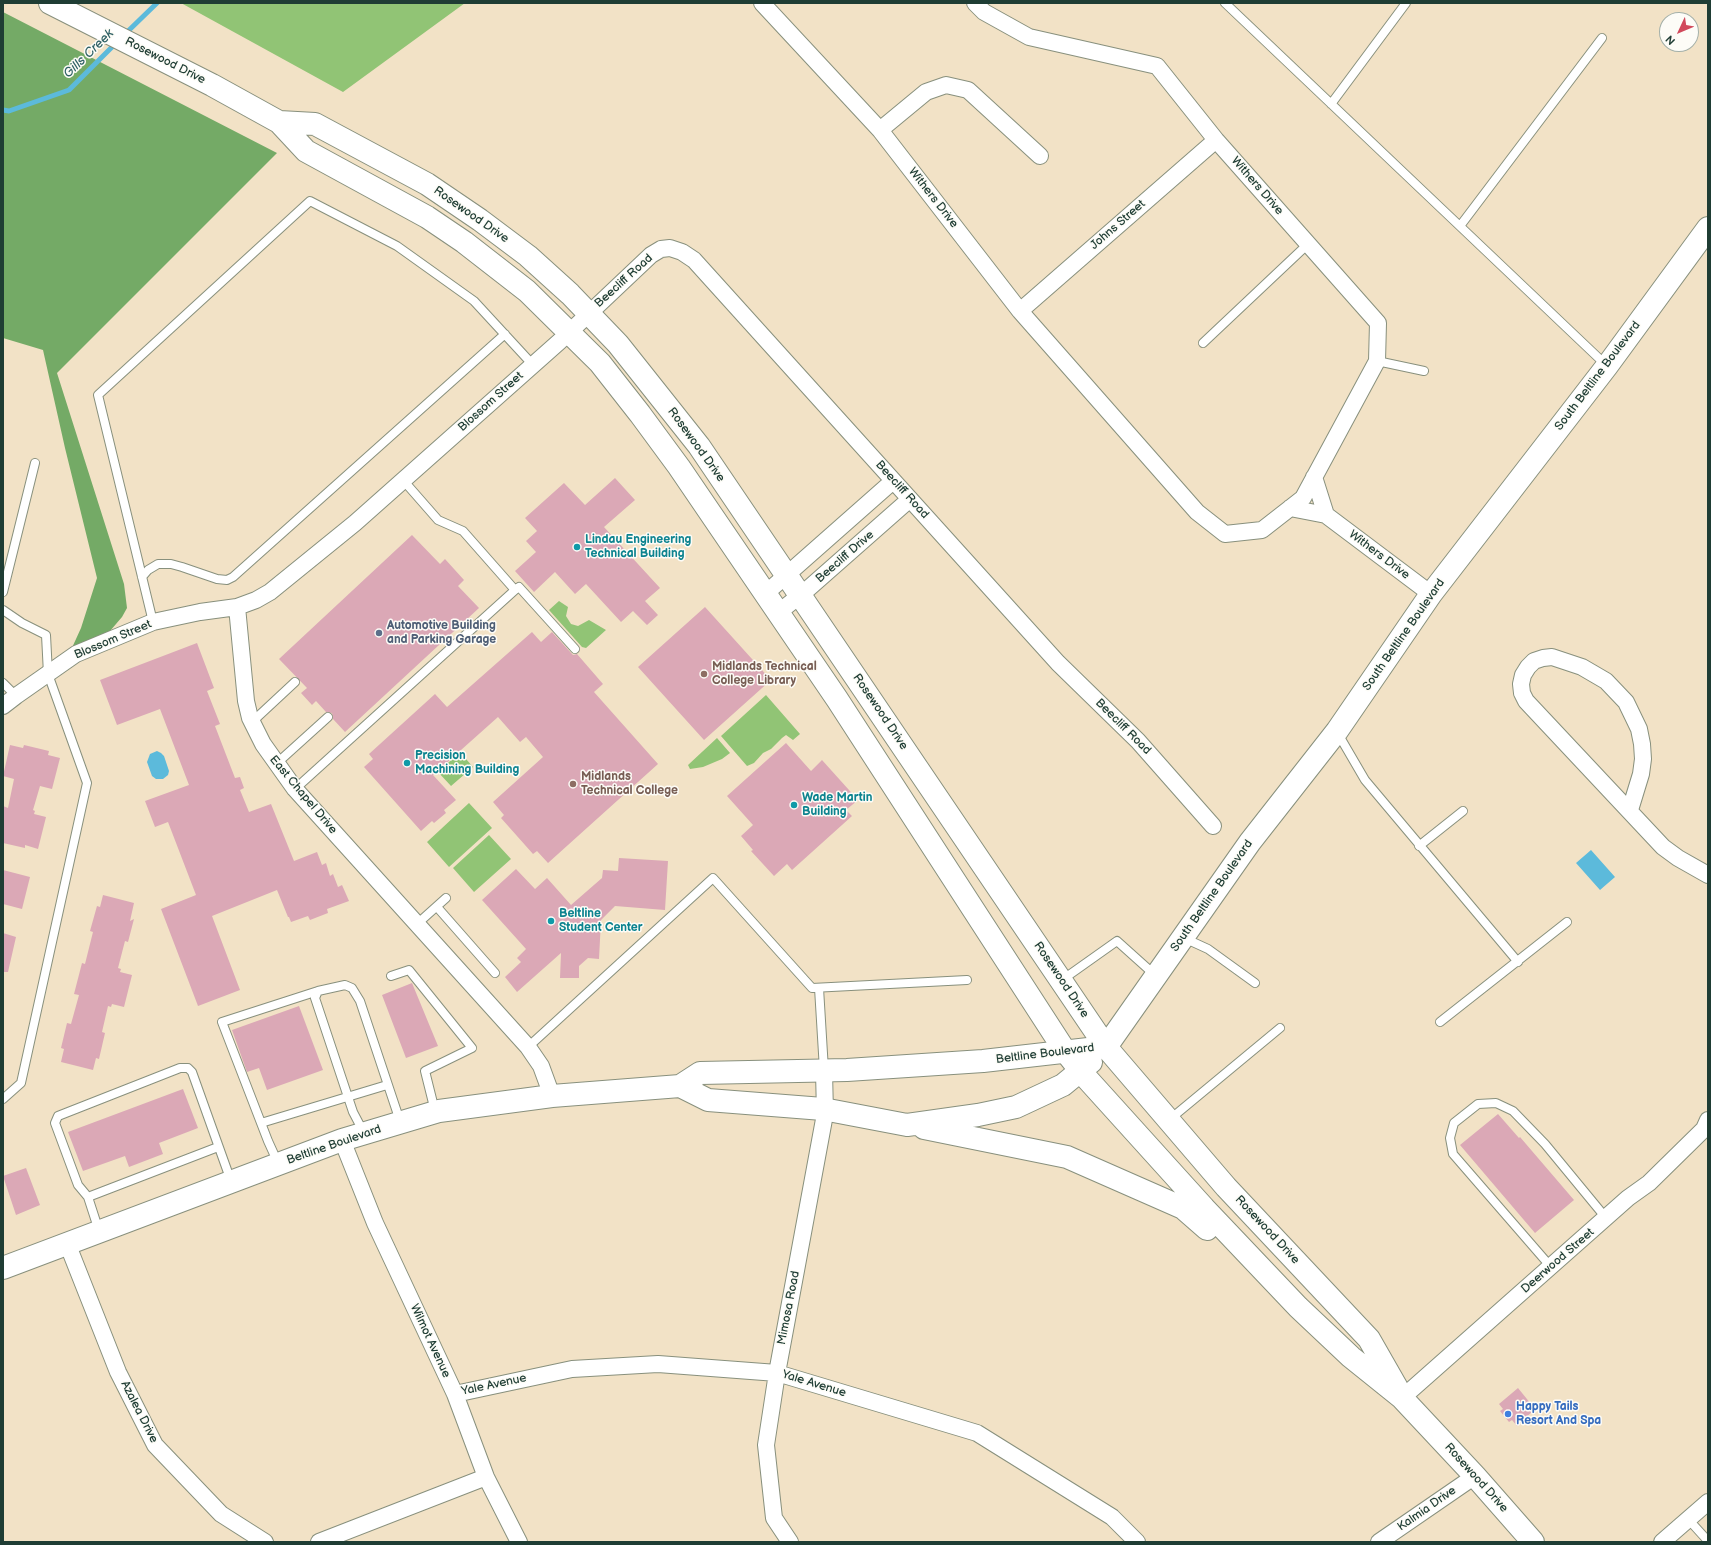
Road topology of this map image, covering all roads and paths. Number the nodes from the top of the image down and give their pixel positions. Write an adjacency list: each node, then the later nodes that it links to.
1 (50, 3): 15 (main road, Rosewood Drive)
2 (762, 3): 8 (street, Withers Drive)
3 (975, 3): 9 (street, Withers Drive)
4 (1225, 3): 7 (lane)
5 (1406, 3): 7 (lane)
6 (1602, 38): 11 (lane)
7 (1331, 104): 11 (lane)
8 (880, 130): 10 (street); 14 (street, Withers Drive)
9 (1216, 140): 13 (street, Withers Drive); 14 (street, Johns Street)
10 (1040, 156)
11 (1460, 226): 20 (lane)
12 (1708, 228): 20 (main road, South Beltline Boulevard)
13 (1308, 244): 17 (lane); 18 (street, Withers Drive)
14 (1020, 311): 27 (street, Withers Drive)
15 (579, 323): 19 (street, Blossom Street); 25 (street, Beecliff Road); 29 (main road, Rosewood Drive); 33 (main road, Rosewood Drive)
16 (505, 334): 19 (lane); 30 (lane); 30 (lane)
17 (1203, 343)
18 (1377, 361): 21 (lane); 23 (street, Withers Drive)
19 (533, 365): 24 (street, Blossom Street)
20 (1607, 366): 34 (main road, South Beltline Boulevard)
21 (1424, 371)
22 (35, 462): 32 (lane)
23 (1314, 477): 27 (street, Withers Drive); 28 (street)
24 (402, 480): 31 (lane); 36 (street)
25 (893, 480): 26 (street, Beecliff Road); 29 (street)
26 (910, 499): 35 (street, Beecliff Drive); 53 (street, Beecliff Road)
27 (1290, 508): 28 (street, Withers Drive)
28 (1326, 515): 34 (street, Withers Drive)
29 (787, 575): 33 (street); 35 (main road, Rosewood Drive)
30 (142, 577): 39 (lane)
31 (515, 590): 40 (lane); 50 (lane)
32 (3, 592)
33 (765, 594): 38 (main road, Rosewood Drive)
34 (1431, 594): 48 (main road, South Beltline Boulevard)
35 (801, 595): 38 (street, Beecliff Drive); 66 (main road, Rosewood Drive)
36 (237, 607): 39 (street, Blossom Street); 47 (street, East Chapel Drive)
37 (3, 610): 41 (lane)
38 (778, 613): 74 (main road, Rosewood Drive)
39 (153, 622): 41 (street, Blossom Street)
40 (575, 649)
41 (48, 674): 44 (street, Blossom Street); 81 (lane)
42 (295, 682): 47 (lane)
43 (3, 684): 44 (lane)
44 (16, 696): 45 (street, Blossom Street)
45 (3, 706)
46 (328, 717): 49 (lane)
47 (252, 722): 49 (street, East Chapel Drive)
48 (1337, 731): 54 (lane); 60 (main road, South Beltline Boulevard)
49 (276, 764): 50 (street, East Chapel Drive)
50 (295, 789): 59 (street, East Chapel Drive)
51 (1630, 810): 51 (street); 55 (street)
52 (1463, 811): 54 (lane)
53 (1213, 826)
54 (1419, 846): 61 (lane)
55 (1708, 874)
56 (446, 898): 57 (lane)
57 (437, 906): 59 (lane); 62 (lane)
58 (1567, 922): 61 (lane)
59 (417, 924): 72 (street, East Chapel Drive)
60 (1183, 937): 64 (main road, South Beltline Boulevard); 67 (lane)
61 (1518, 962): 70 (lane)
62 (495, 973)
63 (392, 976): 83 (lane)
64 (1156, 976): 66 (lane); 73 (main road, South Beltline Boulevard)
65 (967, 980): 68 (lane)
66 (1062, 981): 73 (main road, Rosewood Drive)
67 (1255, 983)
68 (819, 988): 72 (lane); 75 (lane)
69 (318, 992): 77 (lane); 79 (lane); 87 (lane)
70 (1440, 1022)
71 (1280, 1028): 84 (lane)
72 (528, 1047): 80 (street, East Chapel Drive)
73 (1106, 1047): 74 (main road, Beltline Boulevard); 76 (main road, Beltline Boulevard); 84 (main road, Rosewood Drive)
74 (1065, 1051): 75 (main road, Beltline Boulevard); 76 (main road, Rosewood Drive)
75 (824, 1070): 78 (main road, Beltline Boulevard); 82 (street, Mimosa Road)
76 (1081, 1072): 88 (main road, Beltline Boulevard); 100 (main road, Rosewood Drive)
77 (387, 1085): 79 (lane); 86 (lane)
78 (680, 1086): 80 (main road, Beltline Boulevard); 82 (main road, Beltline Boulevard)
79 (348, 1096): 87 (lane); 89 (lane)
80 (552, 1096): 83 (main road, Beltline Boulevard)
81 (3, 1099)
82 (825, 1110): 88 (main road, Beltline Boulevard); 101 (street, Mimosa Road)
83 (436, 1112): 86 (main road, Beltline Boulevard)
84 (1169, 1120): 103 (main road, Rosewood Drive)
85 (1708, 1120): 95 (street, Deerwood Street)
86 (400, 1122): 89 (main road, Beltline Boulevard)
87 (261, 1123): 92 (lane)
88 (907, 1125): 100 (main road)
89 (364, 1133): 90 (main road, Beltline Boulevard)
90 (342, 1140): 92 (main road, Beltline Boulevard); 102 (street, Wilmot Avenue)
91 (218, 1146): 93 (lane); 94 (lane); 94 (lane)
92 (279, 1164): 93 (main road, Beltline Boulevard)
93 (231, 1182): 96 (main road, Beltline Boulevard)
94 (88, 1197): 96 (lane)
95 (1606, 1218): 98 (street, Deerwood Street); 98 (lane)
96 (99, 1231): 97 (main road, Beltline Boulevard)
97 (67, 1243): 99 (main road, Beltline Boulevard); 109 (street, Azalea Drive)
98 (1551, 1267): 103 (street, Deerwood Street)
99 (3, 1268)
100 (1298, 1307): 103 (main road, Rosewood Drive)
101 (777, 1373): 102 (street, Yale Avenue); 112 (street, Mimosa Road); 113 (street, Yale Avenue)
102 (455, 1394): 104 (street, Wilmot Avenue)
103 (1402, 1398): 105 (main road, Rosewood Drive)
104 (486, 1476): 110 (street); 111 (street, Wilmot Avenue)
105 (1474, 1476): 114 (street, Kalmia Drive); 115 (main road, Rosewood Drive)
106 (1708, 1502): 107 (street)
107 (1688, 1519): 108 (lane); 116 (street)
108 (1708, 1541)
109 (265, 1542)
110 (319, 1542)
111 (520, 1542)
112 (790, 1542)
113 (1137, 1542)
114 (1379, 1542)
115 (1532, 1542)
116 (1662, 1542)

